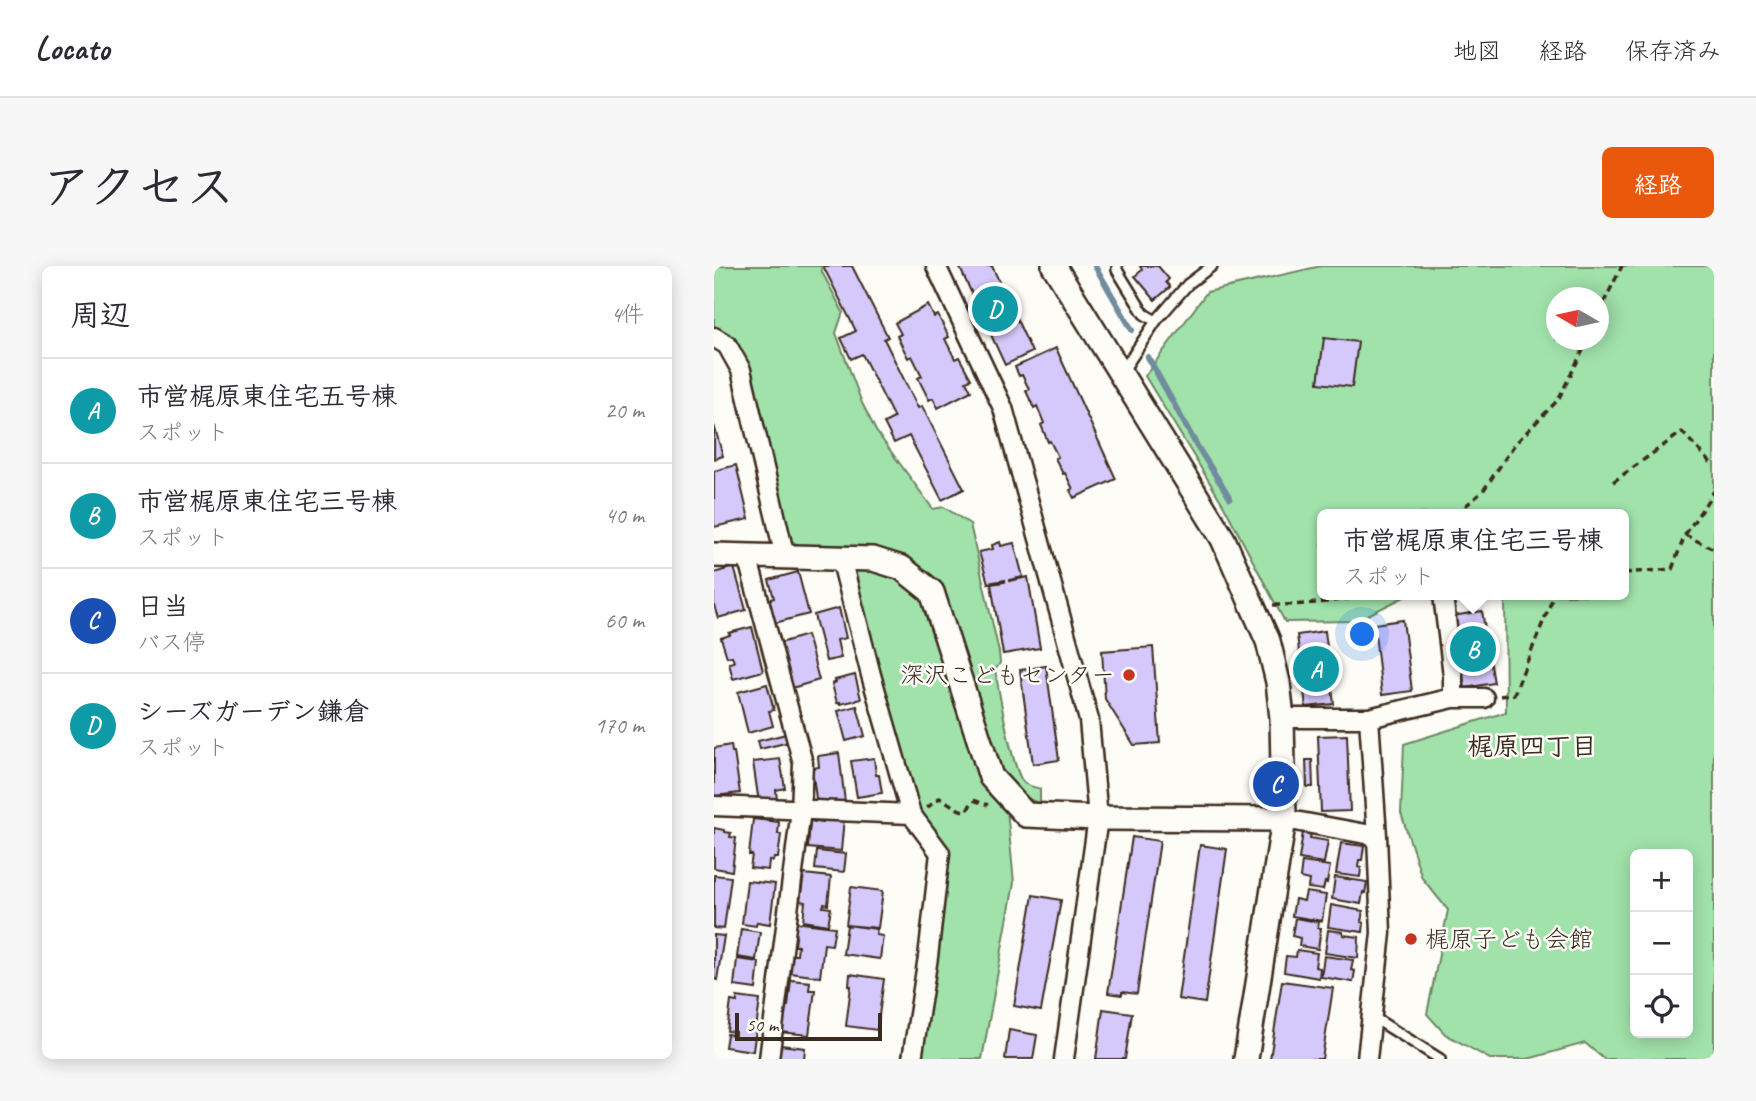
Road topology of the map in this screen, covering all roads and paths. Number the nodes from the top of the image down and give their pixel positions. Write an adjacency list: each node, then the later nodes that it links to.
1 (936, 266): 34 (street)
2 (1054, 266): 10 (street)
3 (1117, 266): 7 (lane)
4 (1212, 266): 7 (lane)
5 (1622, 266): 6 (path)
6 (1609, 292)
7 (1156, 321): 10 (lane)
8 (714, 337): 19 (street)
9 (1583, 350): 14 (path)
10 (1121, 374): 25 (street)
11 (1714, 466): 12 (path)
12 (1613, 482)
13 (1714, 491): 15 (path)
14 (1462, 509)
15 (1685, 535): 16 (path); 21 (path)
16 (1714, 549)
17 (714, 555): 18 (street)
18 (747, 556): 19 (street); 32 (street)
19 (785, 557): 20 (street)
20 (841, 558): 33 (street); 34 (street)
21 (1629, 573)
22 (1344, 600): 25 (path)
23 (1444, 600): 26 (street)
24 (1552, 600): 27 (path)
25 (1253, 604): 28 (street)
26 (1453, 698): 27 (street); 29 (street)
27 (1484, 698)
28 (1282, 718): 29 (street); 35 (street)
29 (1369, 718): 36 (street)
30 (714, 806): 32 (street)
31 (992, 807): 33 (path)
32 (801, 810): 33 (street); 38 (street)
33 (911, 814): 39 (street)
34 (1098, 818): 35 (street); 40 (street)
35 (1283, 819): 36 (street); 41 (street)
36 (1377, 836): 37 (street)
37 (1371, 1016): 42 (street); 43 (lane)
38 (769, 1059)
39 (912, 1059)
40 (1064, 1059)
41 (1246, 1059)
42 (1367, 1059)
43 (1440, 1059)

